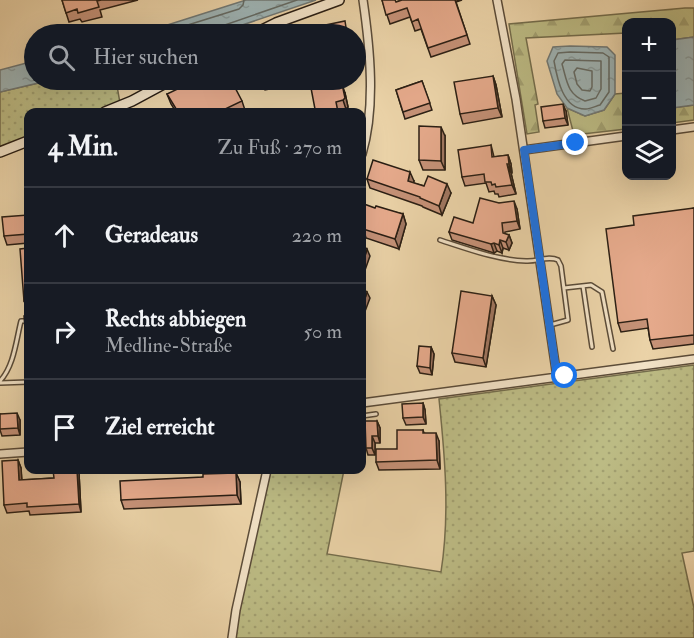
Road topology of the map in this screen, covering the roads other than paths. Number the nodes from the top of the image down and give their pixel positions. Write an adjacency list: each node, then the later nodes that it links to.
1 (339, 0): 4 (street)
2 (363, 0): 5 (street)
3 (497, 0): 14 (street)
4 (274, 24)
5 (365, 24)
6 (366, 35): 11 (street)
7 (152, 90): 8 (street)
8 (115, 108)
9 (694, 127): 10 (street)
10 (676, 129)
11 (366, 133)
12 (622, 137): 14 (street)
13 (24, 143): 15 (street)
14 (524, 150): 17 (street)
15 (0, 152)
16 (440, 240): 17 (lane)
17 (540, 260): 19 (lane); 21 (street)
18 (583, 286): 19 (lane); 22 (lane); 23 (lane)
19 (564, 288): 21 (lane)
20 (24, 321): 26 (lane)
21 (550, 325): 25 (street)
22 (592, 347)
23 (613, 349)
24 (694, 359): 25 (street)
25 (557, 377): 28 (street)
26 (0, 382): 27 (lane)
27 (24, 382)
28 (366, 402)
29 (376, 414): 30 (lane)
30 (366, 415)
31 (24, 452): 32 (street)
32 (0, 454)
33 (266, 474): 34 (street)
34 (232, 638)

